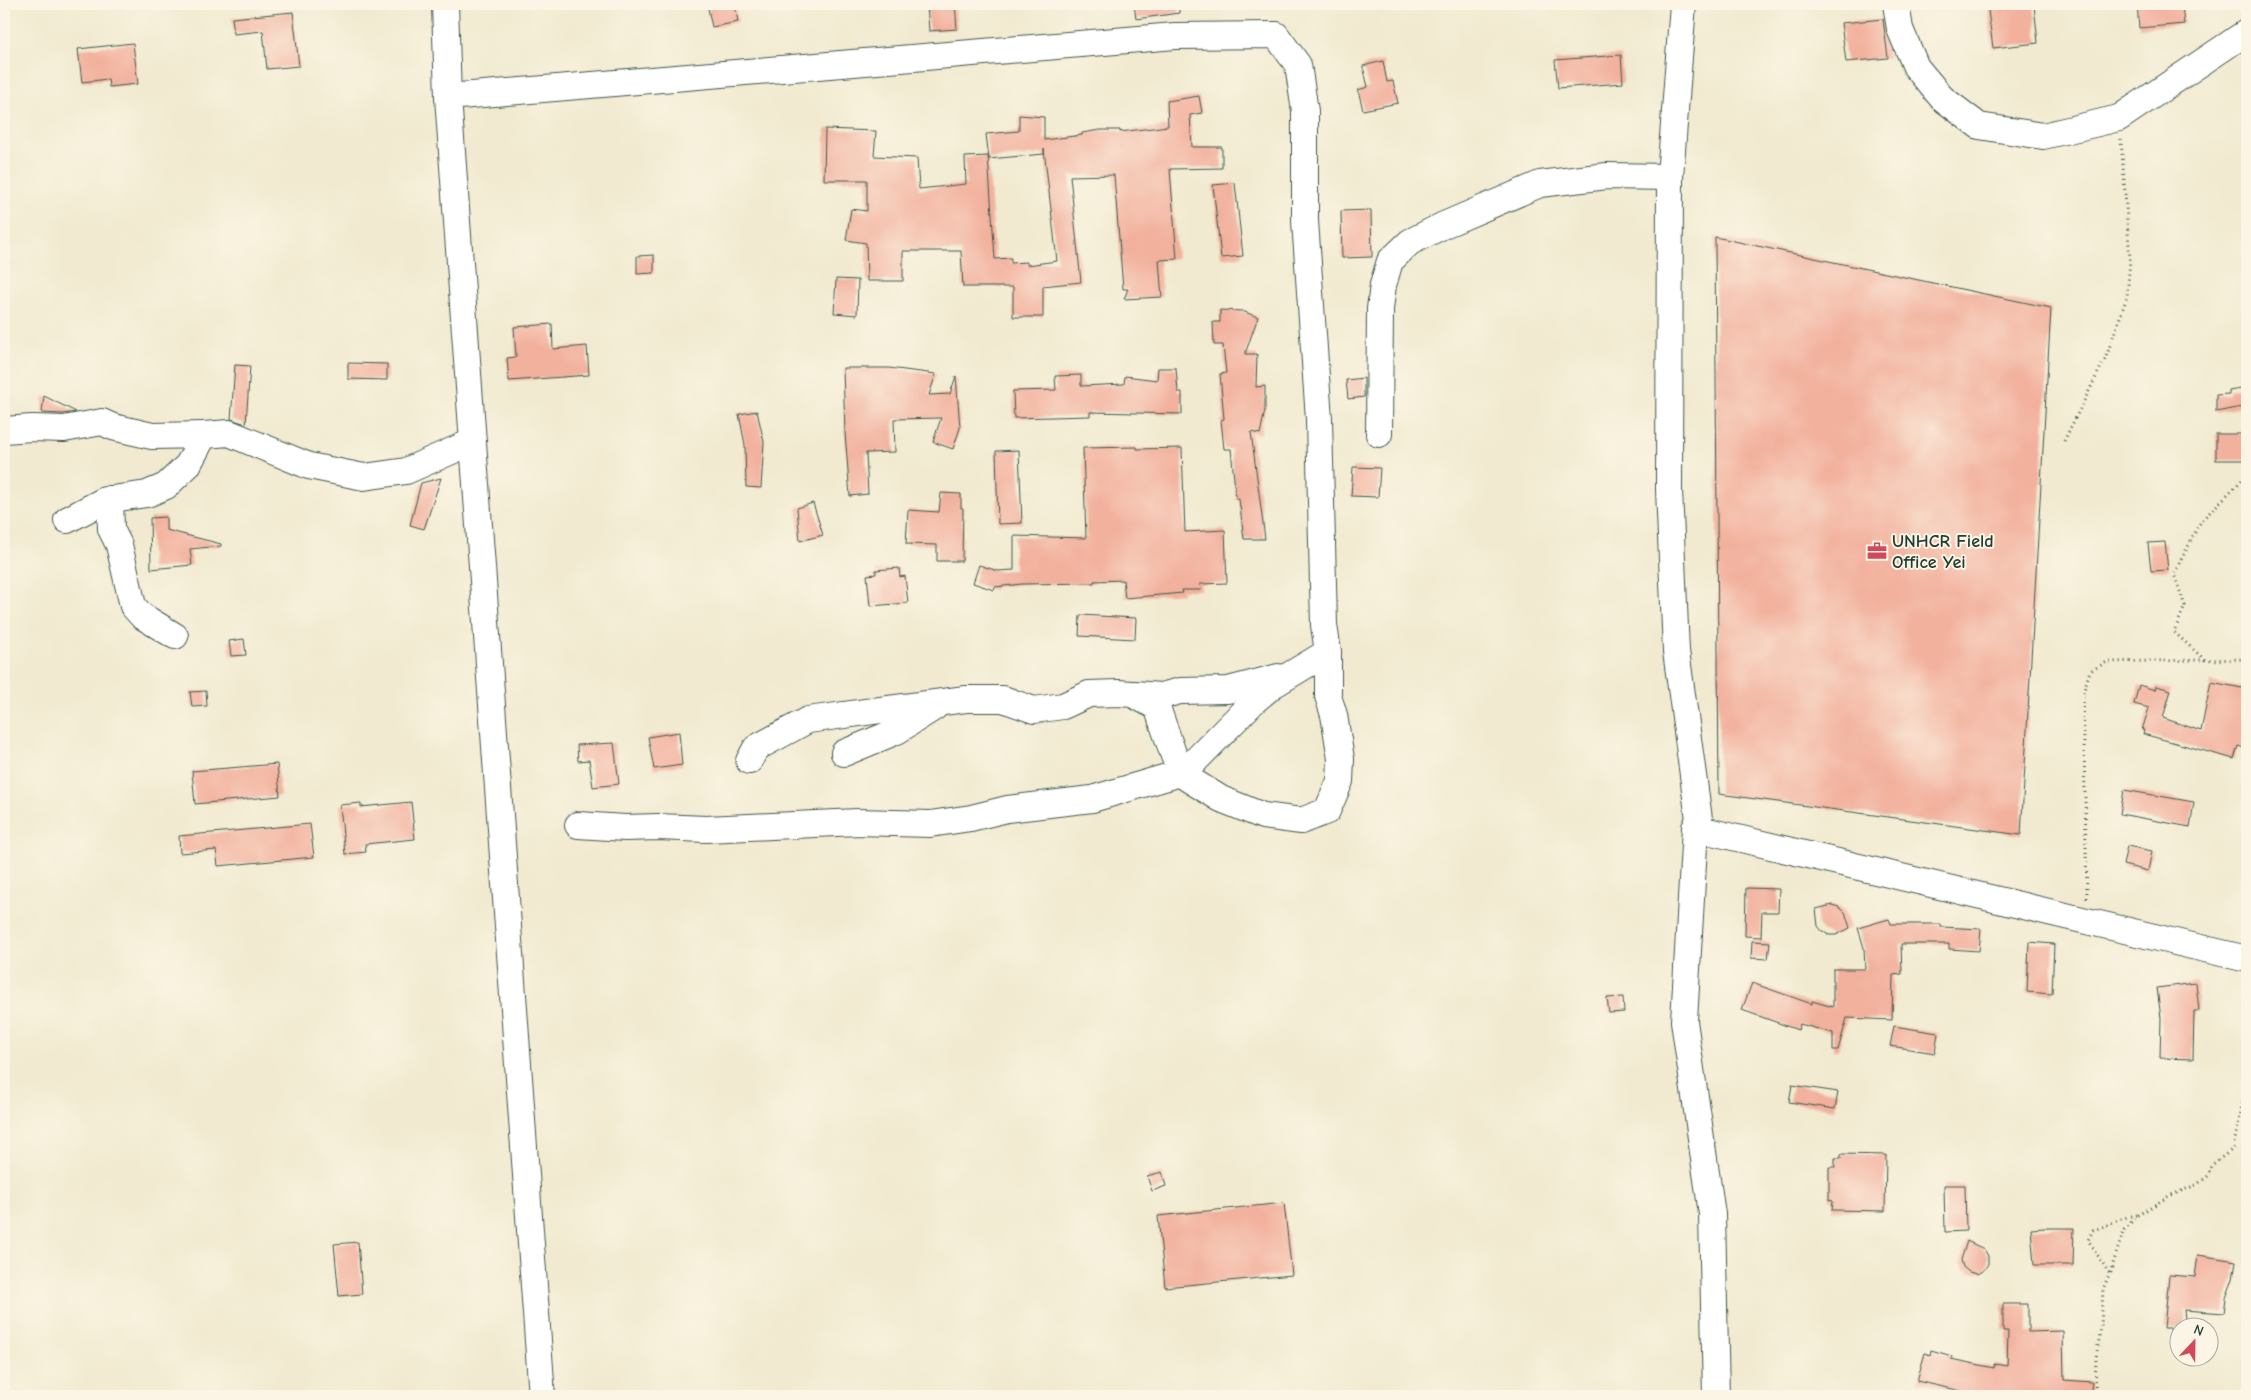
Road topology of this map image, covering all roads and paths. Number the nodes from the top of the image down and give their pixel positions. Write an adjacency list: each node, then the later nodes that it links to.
1 (445, 4): 5 (street)
2 (1683, 4): 7 (street)
3 (1896, 4): 6 (street)
4 (2247, 32): 6 (street)
5 (448, 98): 12 (street); 17 (street)
6 (2120, 118): 11 (path)
7 (1670, 177): 10 (street); 27 (street)
8 (4, 430): 9 (street)
9 (204, 434): 12 (street); 14 (street)
10 (1379, 434)
11 (2064, 441)
12 (472, 442): 33 (street)
13 (2247, 475): 19 (path)
14 (110, 499): 15 (street); 16 (street)
15 (67, 520)
16 (175, 636)
17 (1328, 652): 20 (street); 25 (street)
18 (2247, 659): 19 (path)
19 (2205, 660): 28 (path)
20 (1290, 674): 21 (street); 25 (street)
21 (1132, 694): 22 (street); 25 (street)
22 (942, 702): 23 (street); 24 (street)
23 (844, 753)
24 (749, 761)
25 (1184, 772): 26 (street)
26 (578, 825)
27 (1695, 828): 28 (street); 34 (street)
28 (2087, 921): 29 (street)
29 (2247, 959)
30 (2247, 1082): 31 (path)
31 (2138, 1215): 32 (path); 32 (path)
32 (2110, 1274): 35 (path)
33 (542, 1396)
34 (1716, 1396)
35 (2095, 1396)

